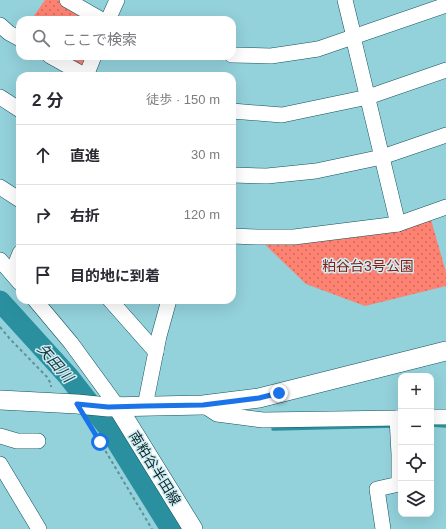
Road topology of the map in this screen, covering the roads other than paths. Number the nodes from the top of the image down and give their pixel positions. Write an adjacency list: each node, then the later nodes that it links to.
1 (67, 0): 5 (street)
2 (117, 0): 6 (street)
3 (345, 0): 9 (street)
4 (446, 5): 9 (street)
5 (95, 16)
6 (110, 16)
7 (0, 25): 8 (street)
8 (16, 37)
9 (354, 37): 10 (street); 17 (street)
10 (236, 55)
11 (57, 60): 14 (street)
12 (92, 60): 15 (street)
13 (446, 70): 17 (street)
14 (79, 72)
15 (88, 72)
16 (0, 97): 18 (street)
17 (368, 97): 19 (street); 21 (street)
18 (16, 107)
19 (236, 111)
20 (446, 135): 21 (street)
21 (382, 157): 22 (street); 26 (street)
22 (236, 175)
23 (0, 187): 24 (street)
24 (16, 197)
25 (446, 207): 26 (street)
26 (398, 224): 27 (street)
27 (236, 236)
28 (0, 260): 29 (street)
29 (16, 278)
30 (38, 304): 39 (street)
31 (114, 304): 34 (street)
32 (168, 304): 34 (street)
33 (446, 351): 35 (main road)
34 (156, 352): 38 (street)
35 (259, 398): 37 (main road); 43 (street)
36 (0, 400): 39 (main road)
37 (203, 405): 38 (main road); 43 (street)
38 (145, 406): 39 (main road)
39 (113, 407): 49 (main road, 南粕谷半田線)
40 (434, 417): 41 (street)
41 (446, 417)
42 (398, 418): 43 (street)
43 (263, 420)
44 (0, 436): 45 (street)
45 (38, 441)
46 (399, 445): 50 (street)
47 (1, 469): 48 (street)
48 (39, 529)
49 (193, 529)
50 (383, 529)

